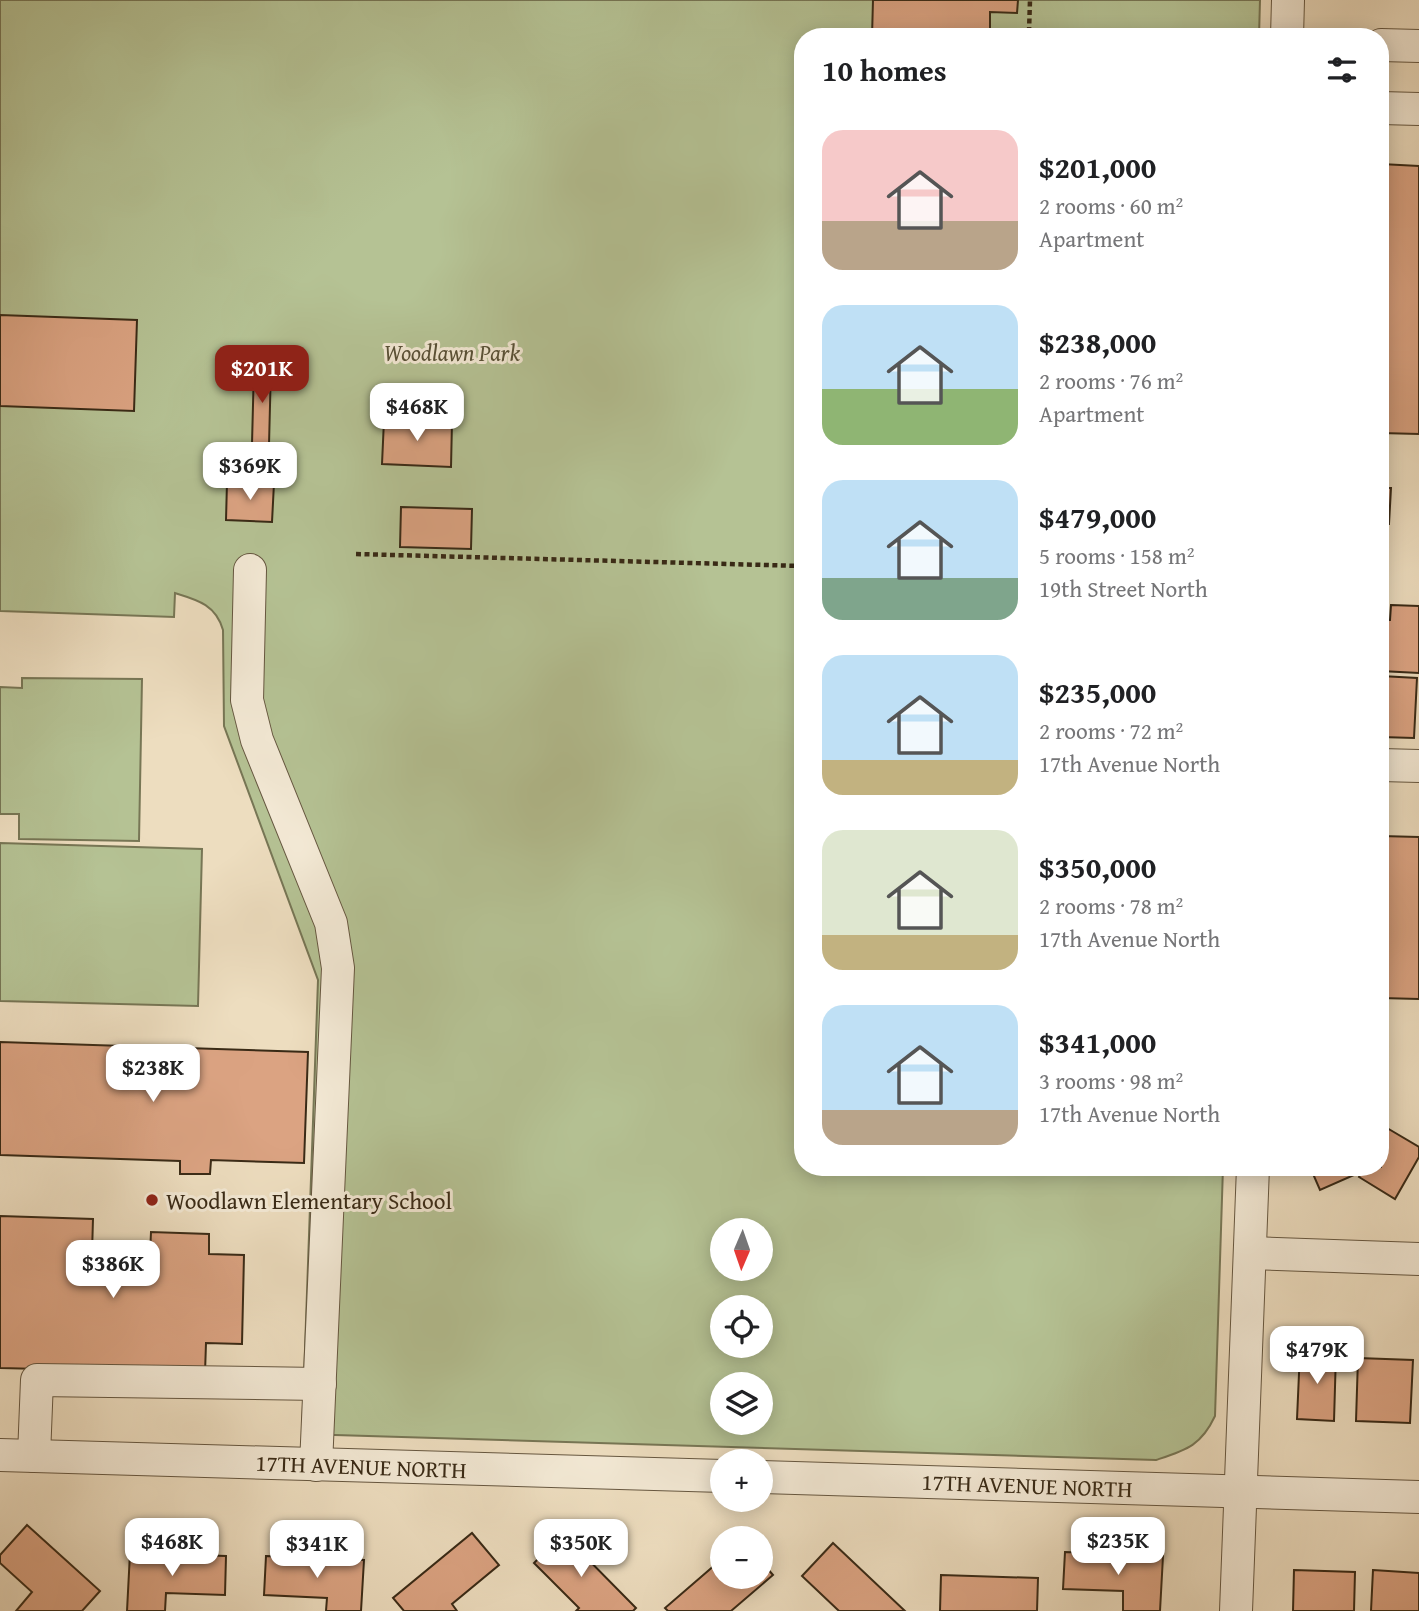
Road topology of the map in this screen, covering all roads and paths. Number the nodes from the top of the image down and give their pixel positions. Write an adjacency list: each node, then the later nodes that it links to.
1 (1030, 0): 3 (path)
2 (1288, 0): 4 (street)
3 (1029, 28)
4 (1287, 28)
5 (1389, 45): 6 (street)
6 (1419, 46)
7 (1389, 108): 8 (street)
8 (1419, 109)
9 (356, 554): 10 (path)
10 (794, 566)
11 (250, 570): 17 (street)
12 (1389, 765): 13 (street)
13 (1419, 766)
14 (1253, 1176): 15 (street)
15 (1250, 1253): 16 (street); 23 (street)
16 (1419, 1259)
17 (320, 1384): 19 (street); 20 (street)
18 (0, 1455): 19 (street, 17TH AVENUE NORTH)
19 (34, 1456): 20 (street, 17TH AVENUE NORTH)
20 (316, 1465): 21 (street, 17TH AVENUE NORTH)
21 (710, 1476)
22 (773, 1477): 23 (street, 17TH AVENUE NORTH)
23 (1240, 1492): 24 (street, 17TH AVENUE NORTH); 25 (street)
24 (1419, 1497)
25 (1236, 1611)

